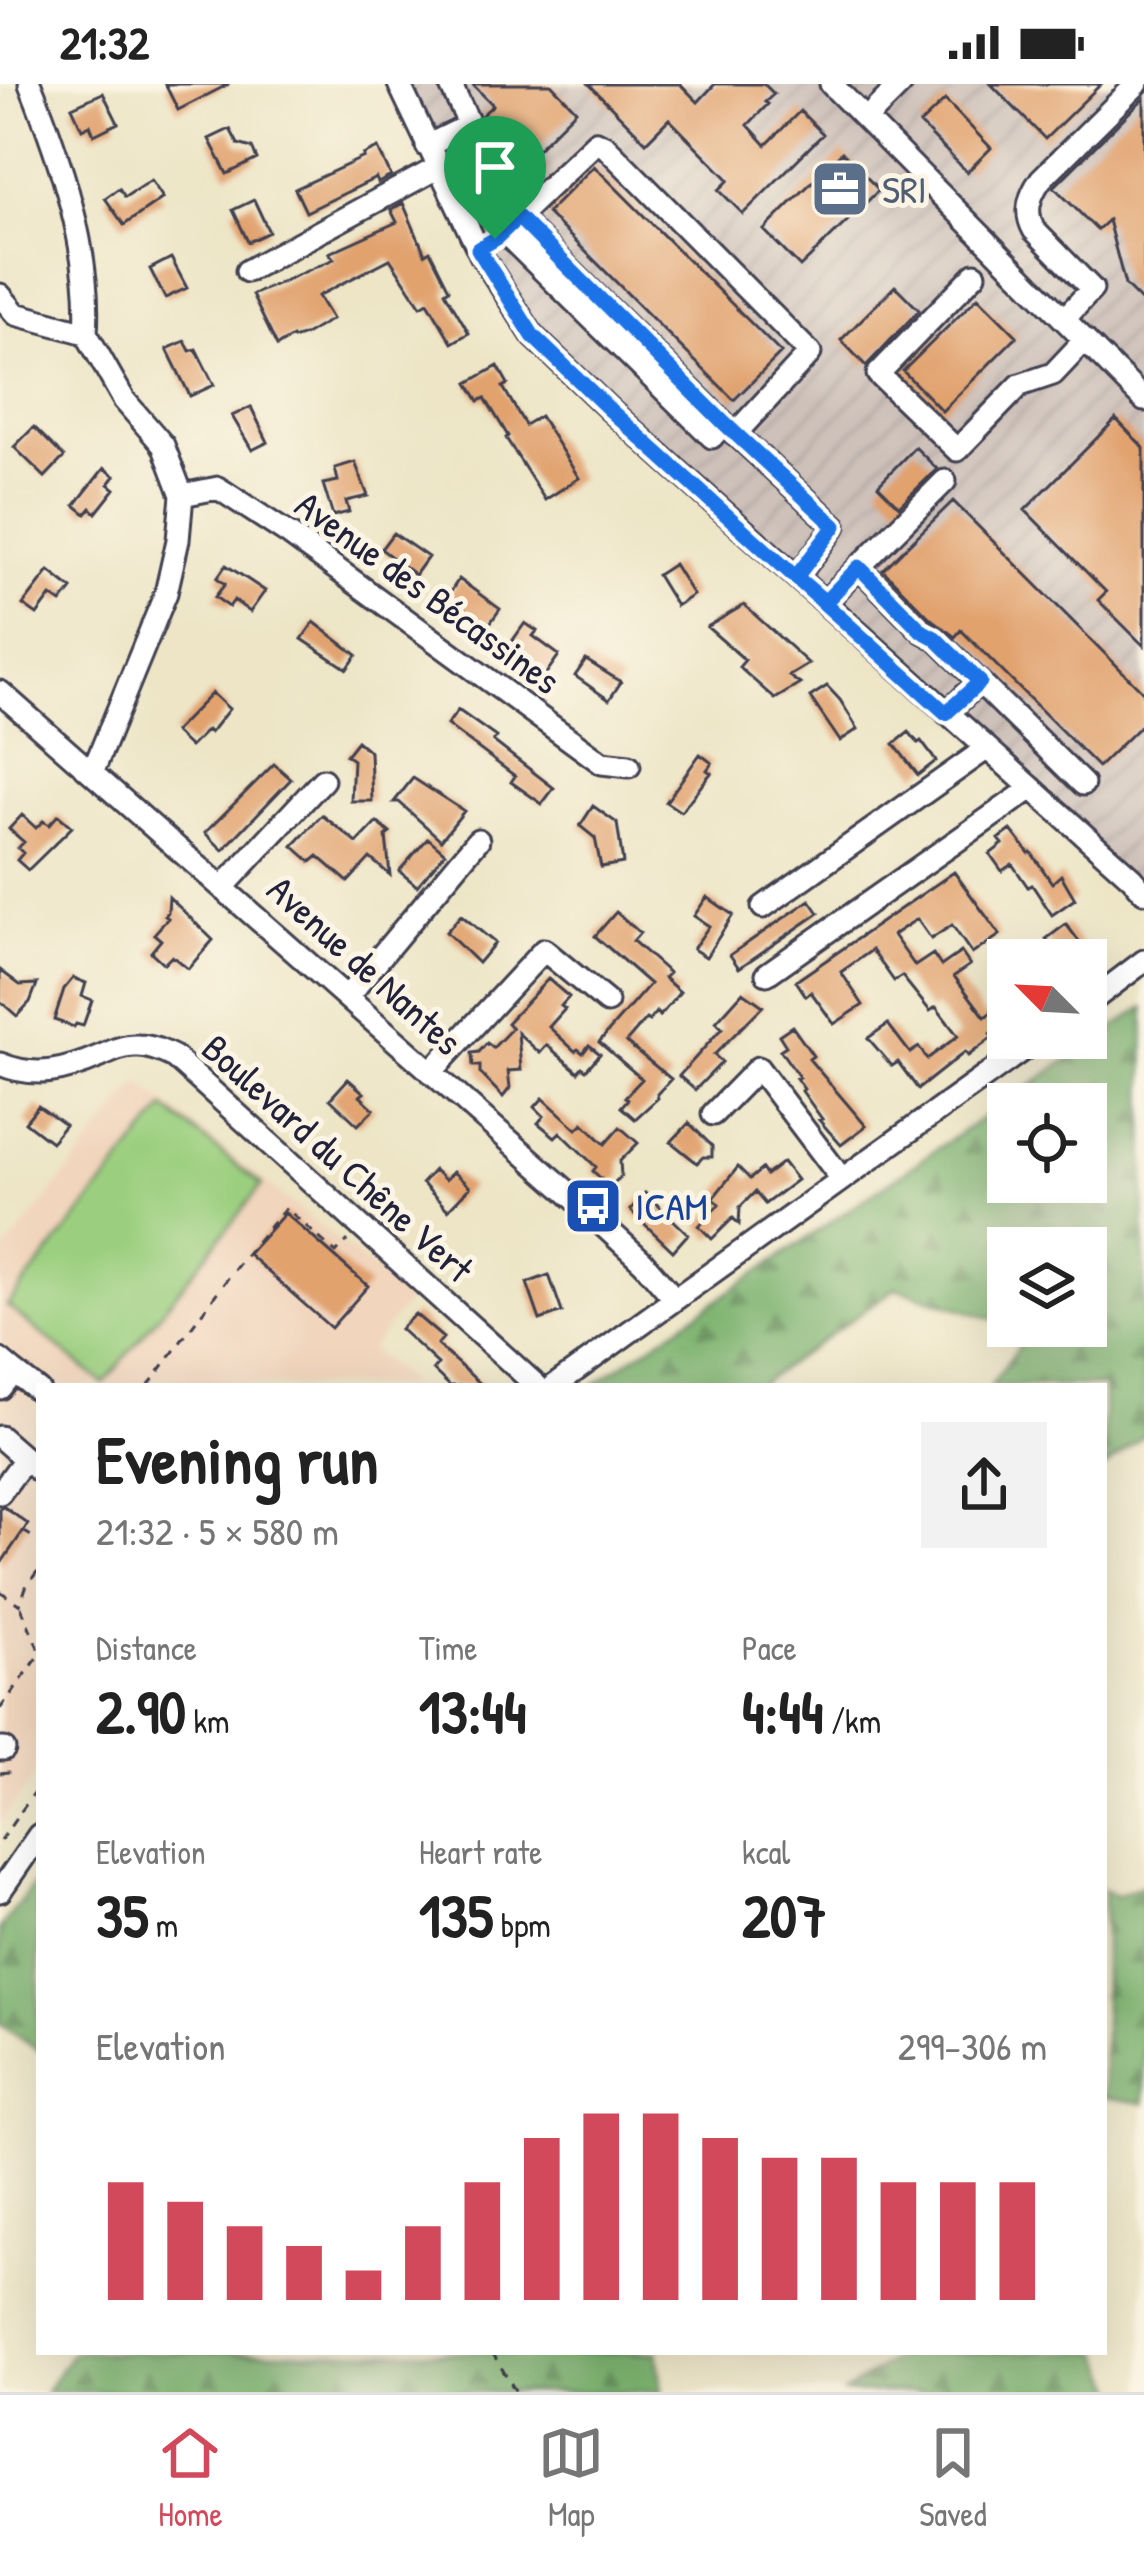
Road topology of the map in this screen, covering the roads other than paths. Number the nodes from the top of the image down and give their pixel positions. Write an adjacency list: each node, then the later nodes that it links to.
1 (30, 84): 18 (street)
2 (399, 84): 9 (street)
3 (450, 84): 8 (street)
4 (831, 84): 7 (street)
5 (901, 84): 7 (street)
6 (1137, 84): 17 (street)
7 (866, 119): 17 (street)
8 (470, 124): 9 (street); 11 (street)
9 (427, 146): 10 (street)
10 (437, 168): 13 (street); 14 (street)
11 (501, 189)
12 (510, 224): 13 (street); 21 (street); 21 (street)
13 (478, 249): 25 (street)
14 (247, 271)
15 (975, 274): 19 (street)
16 (0, 295): 18 (street)
17 (1064, 319): 19 (street)
18 (86, 333): 23 (street)
19 (1084, 340): 20 (street)
20 (1144, 400)
21 (729, 429): 25 (street)
22 (945, 481): 24 (street)
23 (182, 495): 31 (street, Avenue des Bécassines); 32 (street)
24 (859, 567): 26 (street); 27 (street)
25 (796, 577): 26 (street)
26 (825, 602): 29 (street)
27 (980, 682): 29 (street); 34 (street)
28 (0, 692): 32 (street, Avenue de Nantes)
29 (946, 713): 30 (street)
30 (986, 749): 35 (street); 39 (street)
31 (629, 766)
32 (93, 771): 37 (street, Avenue de Nantes)
33 (323, 780): 37 (street)
34 (1083, 784)
35 (1032, 788): 38 (street); 41 (street)
36 (478, 840): 43 (street)
37 (224, 887): 43 (street, Avenue de Nantes)
38 (1144, 892)
39 (763, 907)
40 (1144, 961): 42 (street)
41 (767, 974)
42 (1107, 989)
43 (347, 997): 47 (street, Avenue de Nantes)
44 (608, 1002): 47 (street)
45 (1010, 1059): 49 (street)
46 (0, 1064): 52 (street, Boulevard du Chêne Vert)
47 (431, 1072): 50 (street, Avenue de Nantes)
48 (713, 1114): 49 (street)
49 (841, 1178): 50 (street)
50 (674, 1298): 53 (street)
51 (4, 1373): 54 (street)
52 (534, 1383)
53 (558, 1383)
54 (36, 1389)
55 (0, 1437): 56 (street)
56 (32, 1465): 57 (street)
57 (0, 1493)
58 (36, 1839): 59 (street)
59 (0, 1891)

